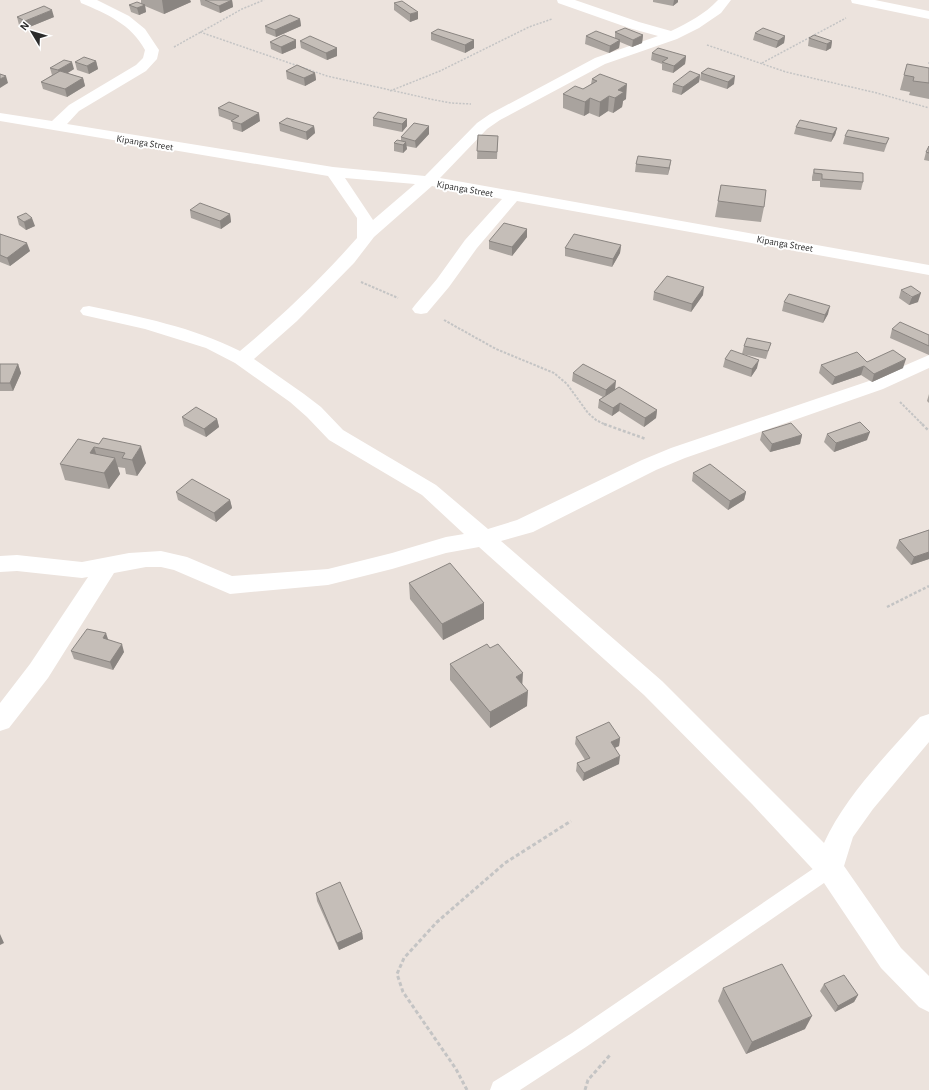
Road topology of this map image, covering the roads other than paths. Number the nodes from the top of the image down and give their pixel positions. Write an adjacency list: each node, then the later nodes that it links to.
1 (86, 0): 8 (street)
2 (725, 0): 6 (street)
3 (857, 0): 5 (street)
4 (568, 2): 6 (street)
5 (929, 15)
6 (672, 36): 10 (street)
7 (0, 117): 8 (street, Kipanga Street)
8 (54, 127): 9 (street, Kipanga Street)
9 (333, 172): 10 (street, Kipanga Street); 12 (street)
10 (429, 181): 11 (street, Kipanga Street); 12 (street)
11 (514, 196): 13 (street, Kipanga Street); 14 (street)
12 (366, 235): 16 (street)
13 (929, 270)
14 (421, 309)
15 (89, 311): 16 (street)
16 (242, 359): 18 (street)
17 (929, 361): 18 (street)
18 (485, 538): 20 (street); 23 (street)
19 (0, 564): 20 (street)
20 (107, 566): 21 (street)
21 (0, 721)
22 (929, 724): 23 (street)
23 (830, 868): 24 (street); 25 (lane)
24 (929, 997)
25 (501, 1090)

